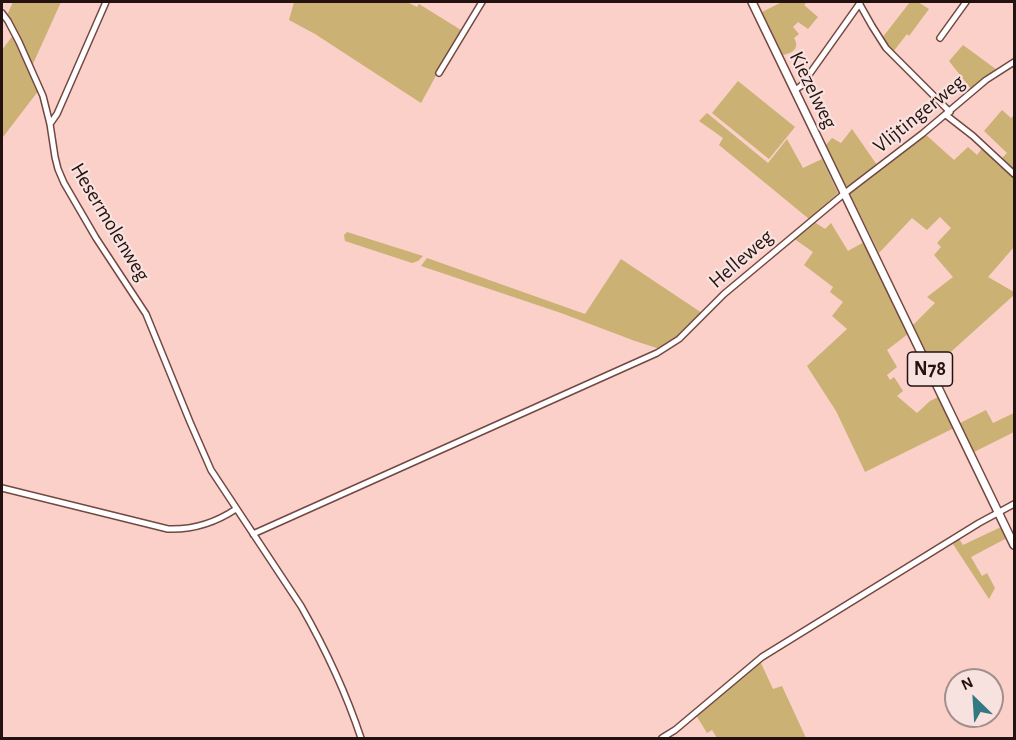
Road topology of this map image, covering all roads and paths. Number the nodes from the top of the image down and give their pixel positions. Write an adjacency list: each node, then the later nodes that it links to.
1 (106, 2): 12 (street)
2 (482, 2): 9 (street)
3 (752, 2): 10 (main road, Kiezelweg / N78)
4 (860, 2): 10 (street); 11 (street)
5 (966, 2): 7 (street)
6 (2, 13): 12 (street, Hesermolenweg)
7 (940, 38)
8 (1014, 62): 11 (street, Vlijtingerweg)
9 (439, 73)
10 (795, 90): 14 (main road, Kiezelweg / N78)
11 (948, 113): 13 (street); 14 (street, Vlijtingerweg)
12 (50, 124): 17 (street, Hesermolenweg)
13 (1014, 174)
14 (845, 193): 18 (main road, N78); 19 (street, Helleweg)
15 (2, 489): 17 (street)
16 (1014, 504): 18 (street)
17 (236, 509): 19 (street, Hesermolenweg)
18 (998, 512): 20 (main road, N78); 22 (street)
19 (253, 534): 21 (street, Hesermolenweg)
20 (1014, 545)
21 (361, 738)
22 (662, 738)

